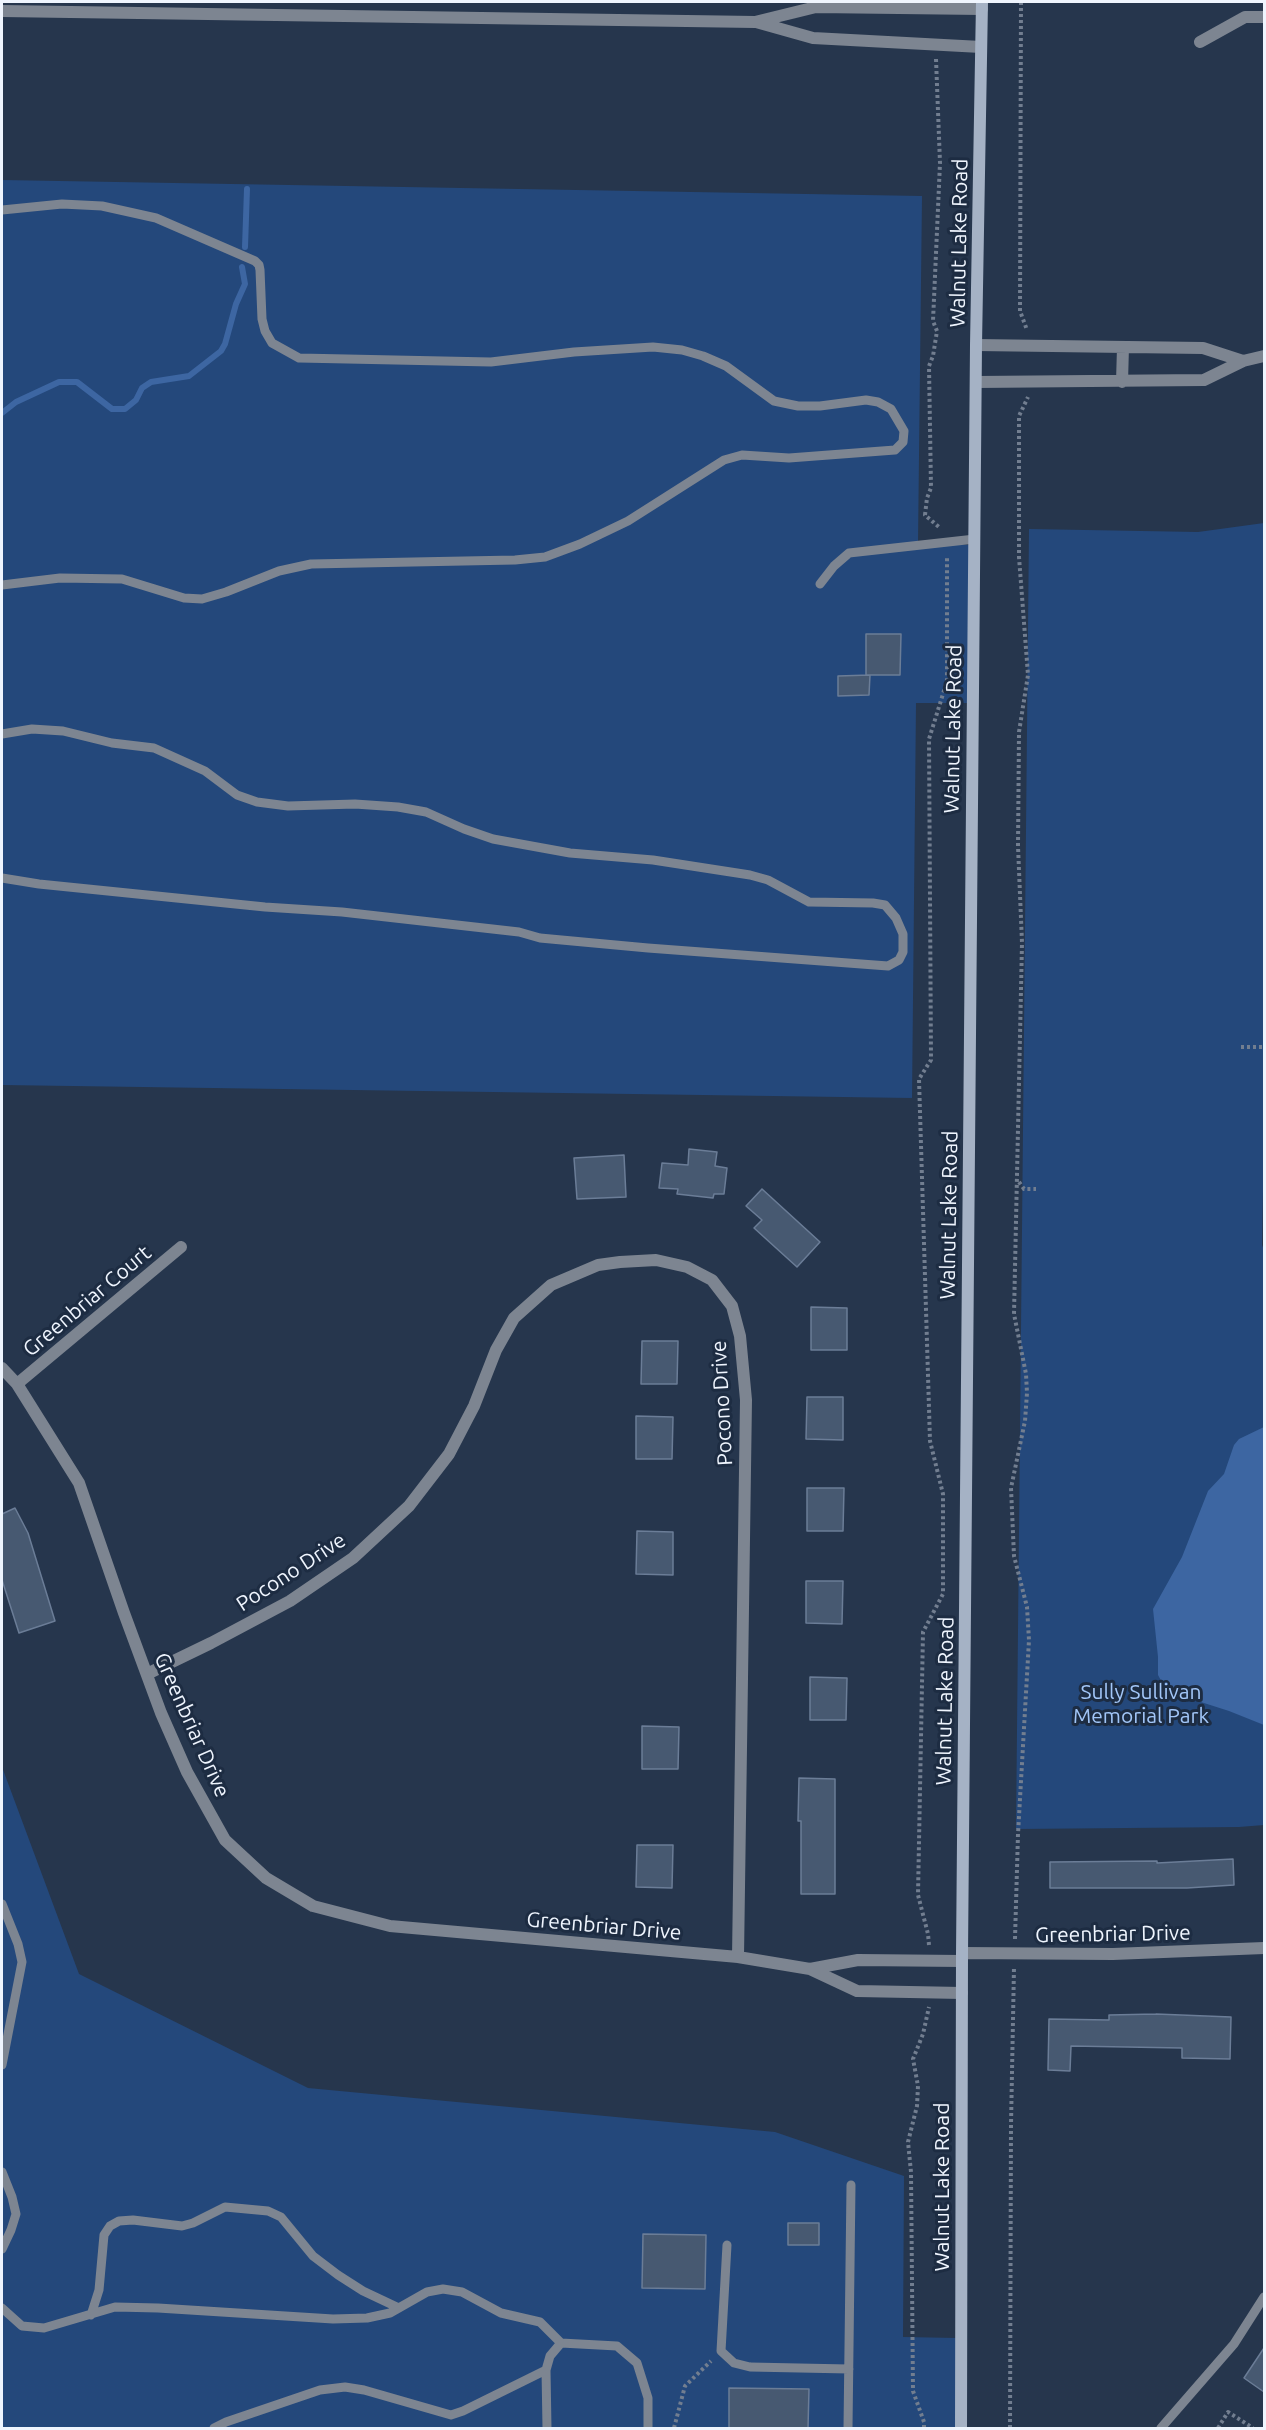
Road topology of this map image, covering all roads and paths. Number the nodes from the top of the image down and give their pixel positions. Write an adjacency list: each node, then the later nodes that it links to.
1 (1021, 2): 11 (path)
2 (982, 5): 5 (street); 8 (street, Walnut Lake Road)
3 (2, 11): 5 (street)
4 (1264, 17): 6 (street)
5 (755, 22): 7 (street)
6 (1200, 42)
7 (936, 45): 8 (street); 19 (path)
8 (981, 47): 10 (street, Walnut Lake Road)
9 (2, 210): 21 (lane)
10 (976, 345): 11 (street); 15 (street, Walnut Lake Road)
11 (1029, 346): 12 (street)
12 (1123, 346): 14 (street); 17 (street)
13 (1264, 356): 14 (street)
14 (1243, 361): 17 (street)
15 (976, 382): 16 (street); 18 (street, Walnut Lake Road)
16 (1029, 382): 17 (street); 26 (path)
17 (1122, 382)
18 (975, 539): 19 (lane); 36 (street, Walnut Lake Road)
19 (947, 542): 20 (lane); 37 (path)
20 (820, 584)
21 (2, 585)
22 (2, 734): 23 (lane)
23 (2, 878)
24 (1241, 1047): 25 (path)
25 (1264, 1047)
26 (1018, 1182): 27 (path); 34 (path)
27 (1036, 1189)
28 (182, 1247): 30 (street, Greenbriar Court)
29 (2, 1368): 30 (street, Greenbriar Drive)
30 (17, 1384): 31 (street, Greenbriar Drive)
31 (147, 1674): 35 (street, Greenbriar Drive); 35 (street, Pocono Drive)
32 (2, 1904): 41 (lane)
33 (1264, 1948): 34 (street, Greenbriar Drive)
34 (1014, 1955): 36 (street, Greenbriar Drive); 61 (path)
35 (738, 1957): 38 (street, Greenbriar Drive)
36 (962, 1957): 37 (street, Greenbriar Drive); 40 (street, Walnut Lake Road)
37 (930, 1960): 38 (street, Greenbriar Drive)
38 (810, 1969): 39 (street, Greenbriar Drive)
39 (929, 1992): 40 (street, Greenbriar Drive); 59 (path)
40 (962, 1993): 60 (street, Walnut Lake Road)
41 (2, 2065)
42 (2, 2172): 45 (lane)
43 (851, 2185): 52 (lane)
44 (727, 2246): 51 (lane)
45 (2, 2249)
46 (1264, 2297): 62 (lane)
47 (2, 2308): 49 (lane)
48 (399, 2308): 49 (lane); 49 (lane); 50 (lane)
49 (91, 2315)
50 (561, 2343): 53 (lane); 56 (lane)
51 (722, 2351): 52 (lane); 57 (path)
52 (849, 2369): 58 (lane)
53 (546, 2370): 54 (lane); 55 (lane)
54 (214, 2428)
55 (547, 2428)
56 (648, 2428)
57 (674, 2428)
58 (848, 2428)
59 (924, 2428)
60 (961, 2428)
61 (1010, 2428)
62 (1161, 2428)
63 (1218, 2428): 64 (path)
64 (1253, 2428)

